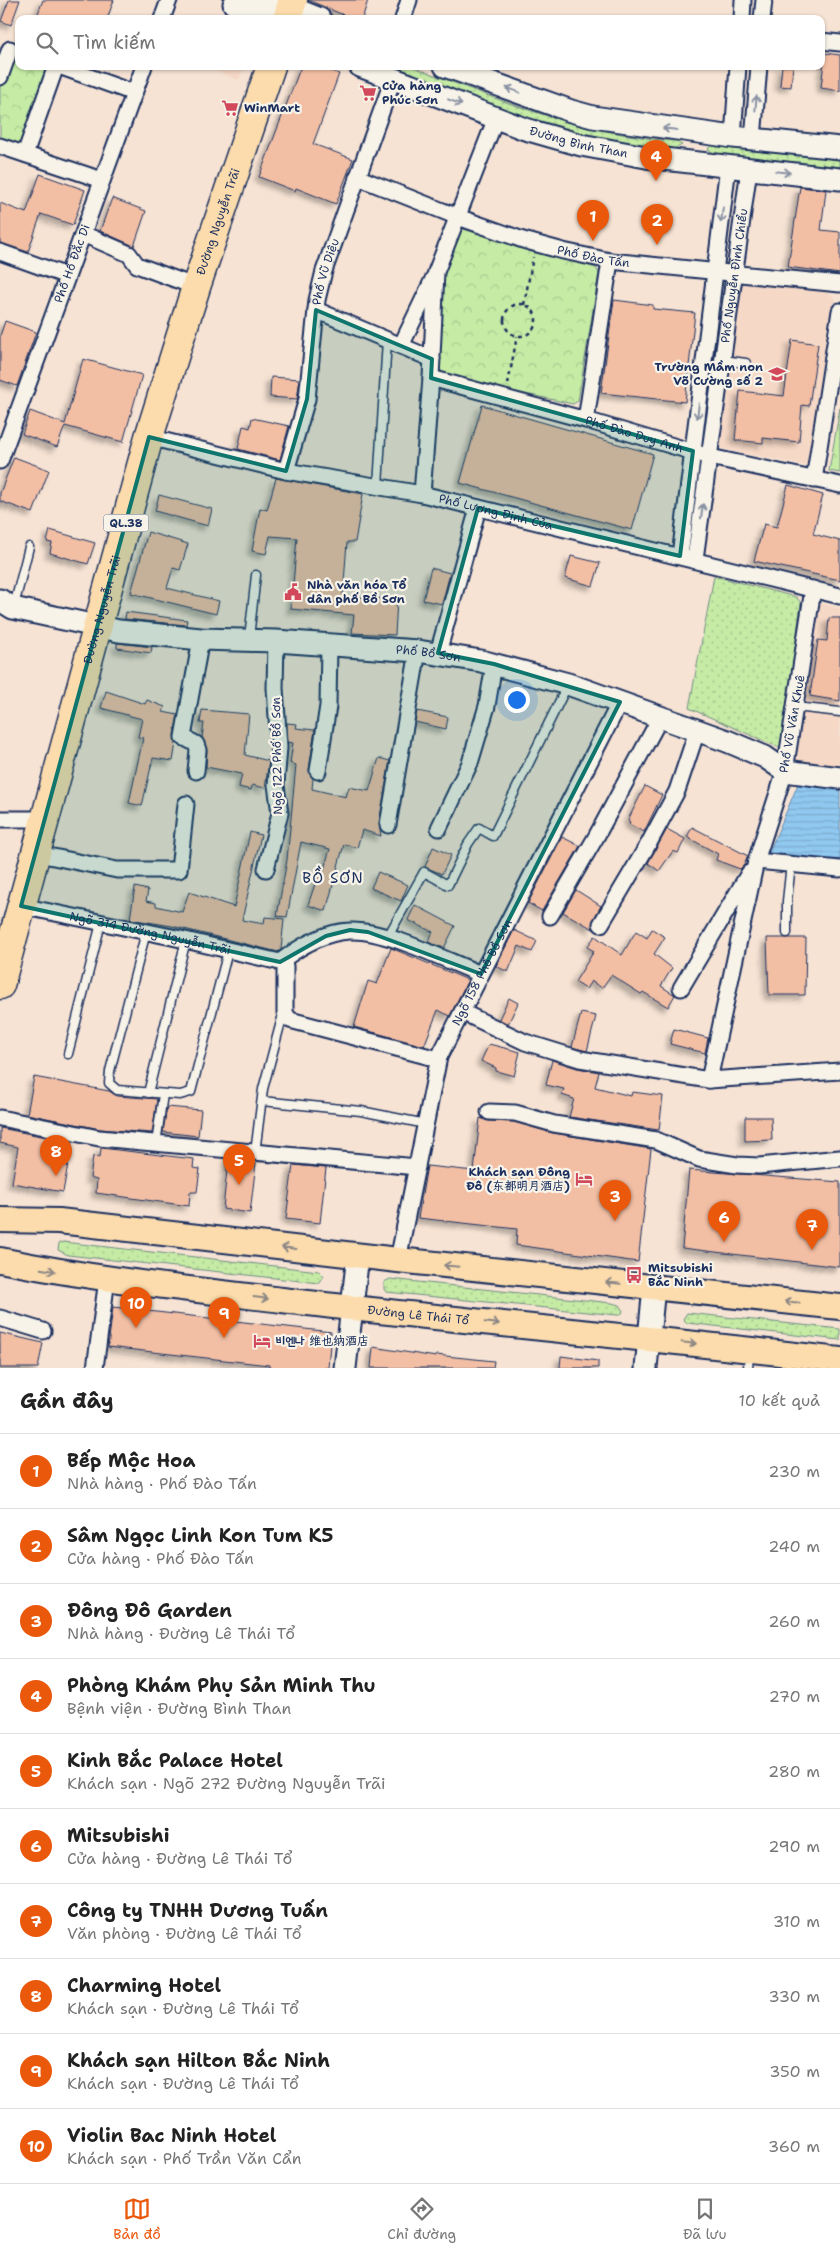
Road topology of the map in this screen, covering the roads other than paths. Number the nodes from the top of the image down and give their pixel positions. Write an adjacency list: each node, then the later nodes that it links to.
1 (169, 0): 7 (street)
2 (410, 0): 10 (street)
3 (743, 0): 11 (street)
4 (764, 0): 12 (street)
5 (228, 2): 6 (street); 8 (street)
6 (290, 9): 9 (street)
7 (163, 15)
8 (249, 15)
9 (308, 15)
10 (404, 15)
11 (742, 15)
12 (762, 15)
13 (825, 41): 14 (street)
14 (840, 43)
15 (10, 49): 24 (street)
16 (56, 70): 32 (street)
17 (68, 70): 26 (street)
18 (143, 70): 26 (street, Phố Hồ Đắc Di)
19 (270, 70): 48 (highway, Đường Nguyễn Trãi / QL.38)
20 (370, 70): 25 (street, Đường Bình Than)
21 (456, 70): 28 (street, one-way to 21)
22 (738, 70): 29 (street)
23 (758, 70): 29 (street, one-way to 23)
24 (0, 77)
25 (393, 79): 27 (street, Đường Bình Than, one-way to 27); 36 (street, Phố Vũ Diệu)
26 (134, 93): 38 (street, Phố Hồ Đắc Di)
27 (496, 118): 33 (street, Đường Bình Than); 39 (street)
28 (696, 132): 29 (street); 33 (street)
29 (743, 138): 31 (street)
30 (0, 146): 32 (street)
31 (840, 148)
32 (25, 154): 38 (street)
33 (692, 162): 34 (street, Đường Bình Than)
34 (728, 166): 35 (street, Đường Bình Than); 43 (street, Phố Nguyễn Đình Chiểu, one-way to 43)
35 (749, 169): 37 (street, Đường Bình Than, one-way to 37); 45 (street, Phố Nguyễn Đình Chiểu)
36 (358, 177): 39 (street, Phố Đào Tấn); 49 (street, Phố Vũ Diệu)
37 (840, 179)
38 (102, 180): 40 (street, Phố Hồ Đắc Di)
39 (458, 217): 42 (street, Phố Đào Tấn); 44 (street)
40 (83, 234): 46 (street, Phố Hồ Đắc Di); 48 (street)
41 (0, 252): 46 (street)
42 (610, 261): 43 (street, Phố Đào Tấn); 57 (street)
43 (716, 271): 45 (street, Phố Đào Tấn); 52 (street, Phố Nguyễn Đình Chiểu)
44 (436, 272): 51 (street); 53 (street)
45 (734, 273): 47 (street, Phố Đào Tấn); 54 (street, Phố Nguyễn Đình Chiểu)
46 (67, 276): 58 (street, Phố Hồ Đắc Di)
47 (840, 284)
48 (196, 288): 59 (highway, Đường Nguyễn Trãi / QL.38)
49 (316, 310): 51 (street); 63 (street, Phố Vũ Diệu)
50 (840, 311): 64 (street)
51 (394, 343): 53 (street); 65 (lane)
52 (705, 356): 54 (street); 60 (street, Phố Nguyễn Đình Chiểu, one-way to 60)
53 (432, 359): 56 (street)
54 (723, 360): 55 (lane); 61 (street, Phố Nguyễn Đình Chiểu)
55 (746, 363)
56 (431, 378): 57 (street, Phố Đào Duy Anh); 67 (street)
57 (586, 420): 60 (street, Phố Đào Duy Anh)
58 (5, 430): 62 (street, Phố Hồ Đắc Di)
59 (149, 436): 63 (street, Phố Lương Định Của); 75 (highway, Đường Nguyễn Trãi / QL.38)
60 (693, 451): 61 (street, Phố Đào Duy Anh); 70 (street, Phố Nguyễn Đình Chiểu)
61 (710, 457): 64 (street, Phố Đào Duy Anh); 70 (street, Phố Nguyễn Đình Chiểu, one-way to 61)
62 (0, 461)
63 (286, 471): 65 (street, Phố Lương Định Của)
64 (814, 480): 66 (street, Phố Đào Duy Anh)
65 (378, 486): 67 (street, Phố Lương Định Của)
66 (840, 486)
67 (422, 494): 68 (street, Phố Lương Định Của)
68 (478, 508): 70 (street, Phố Lương Định Của); 80 (street)
69 (29, 547): 74 (lane)
70 (688, 558): 72 (street, Phố Lương Định Của)
71 (256, 575): 77 (lane)
72 (813, 589): 73 (street, Phố Lương Định Của); 84 (street, Phố Vũ Văn Khuê)
73 (840, 596)
74 (4, 606): 75 (street, Phố Bồ Sơn)
75 (97, 627): 76 (street, Phố Bồ Sơn); 94 (highway, Đường Nguyễn Trãi / QL.38)
76 (201, 639): 77 (street, Phố Bồ Sơn); 88 (street)
77 (249, 640): 78 (street, Phố Bồ Sơn)
78 (276, 641): 79 (street, Phố Bồ Sơn); 100 (street, Ngõ 122 Phố Bồ Sơn)
79 (329, 644): 80 (street, Phố Bồ Sơn); 89 (street)
80 (428, 652): 81 (street, Phố Bồ Sơn); 95 (street)
81 (494, 664): 82 (street, Phố Bồ Sơn); 96 (street)
82 (568, 684): 83 (street, Phố Bồ Sơn); 108 (lane)
83 (620, 702): 86 (street, Phố Bồ Sơn); 112 (street, Ngõ 158 Phố Bồ Sơn)
84 (795, 707): 85 (lane); 90 (street, Phố Vũ Văn Khuê)
85 (840, 712)
86 (660, 718): 87 (street, Phố Bồ Sơn); 103 (street)
87 (697, 731): 90 (street, Phố Bồ Sơn); 105 (street)
88 (196, 771)
89 (318, 771)
90 (785, 771): 91 (street, Phố Bồ Sơn); 98 (street, Phố Vũ Văn Khuê)
91 (840, 778)
92 (186, 804): 97 (street)
93 (0, 819): 94 (street)
94 (44, 819): 97 (highway, Đường Nguyễn Trãi / QL.38)
95 (388, 825)
96 (439, 828)
97 (34, 853): 102 (highway, Đường Nguyễn Trãi / QL.38)
98 (756, 861): 99 (street); 114 (street); 120 (street)
99 (791, 864): 101 (street); 107 (lane)
100 (266, 869)
101 (840, 869)
102 (20, 906): 104 (street, Ngõ 314 Đường Nguyễn Trãi); 113 (highway, Đường Nguyễn Trãi / QL.38)
103 (550, 916)
104 (101, 923): 106 (street, Ngõ 314 Đường Nguyễn Trãi); 117 (lane)
105 (600, 924)
106 (146, 932): 109 (street, Ngõ 314 Đường Nguyễn Trãi); 121 (lane)
107 (786, 933)
108 (388, 938): 111 (street); 112 (street)
109 (186, 940): 110 (street, Ngõ 314 Đường Nguyễn Trãi); 121 (lane)
110 (228, 951): 111 (street, Ngõ 314 Đường Nguyễn Trãi); 122 (lane)
111 (280, 962): 116 (street)
112 (481, 974): 115 (street, Ngõ 158 Phố Bồ Sơn)
113 (0, 985)
114 (681, 988)
115 (462, 1012): 118 (street, Ngõ 158 Phố Bồ Sơn); 120 (street)
116 (285, 1013): 118 (street); 123 (lane)
117 (68, 1054)
118 (438, 1059): 126 (street, Ngõ 158 Phố Bồ Sơn)
119 (840, 1071): 120 (street)
120 (709, 1080)
121 (148, 1093): 122 (lane)
122 (163, 1094): 127 (lane)
123 (262, 1101): 126 (lane); 128 (lane)
124 (489, 1112): 129 (street)
125 (0, 1118): 127 (street)
126 (426, 1124): 130 (street, Ngõ 158 Phố Bồ Sơn)
127 (156, 1144): 128 (street)
128 (255, 1153): 130 (street)
129 (840, 1158)
130 (417, 1168): 134 (street, Ngõ 158 Phố Bồ Sơn)
131 (0, 1220): 132 (main road, one-way to 131)
132 (358, 1256): 134 (main road); 138 (street)
133 (0, 1260): 135 (main road, Đường Lê Thái Tổ, one-way to 135)
134 (398, 1260): 136 (main road, one-way to 134)
135 (107, 1279): 138 (main road, Đường Lê Thái Tổ, one-way to 138); 144 (street)
136 (654, 1287): 137 (main road, one-way to 136); 141 (street)
137 (840, 1307)
138 (352, 1309): 141 (main road, Đường Lê Thái Tổ, one-way to 141); 145 (street)
139 (0, 1318): 140 (street)
140 (43, 1331)
141 (649, 1338): 142 (main road, Đường Lê Thái Tổ, one-way to 142); 146 (street)
142 (749, 1359): 143 (main road, Đường Lê Thái Tổ)
143 (824, 1362)
144 (95, 1368)
145 (345, 1368)
146 (646, 1368)

